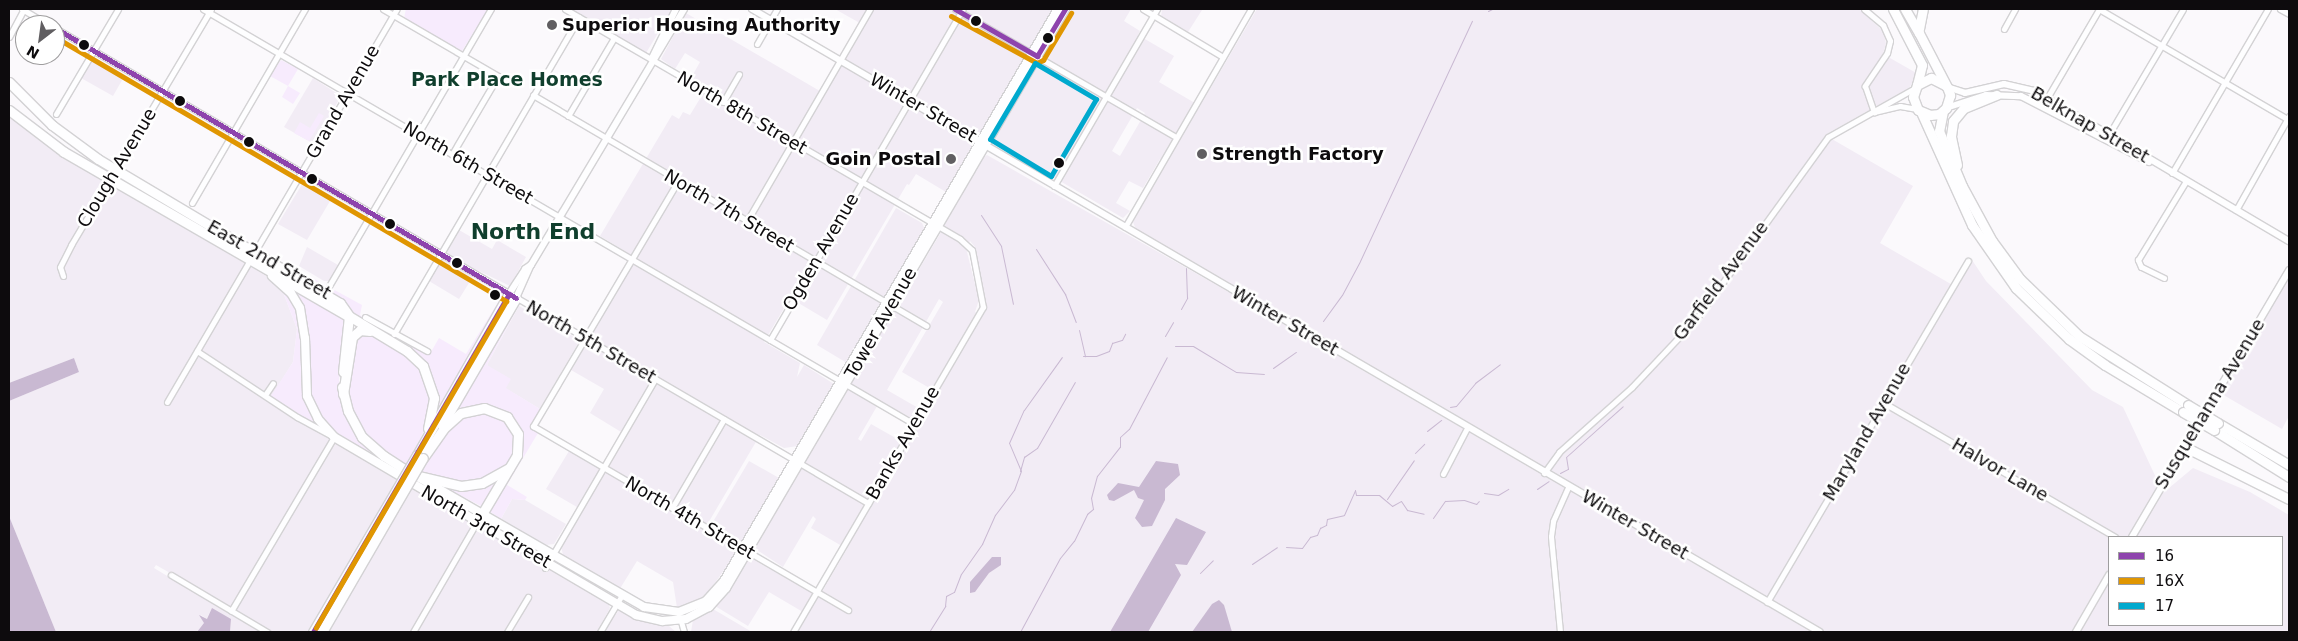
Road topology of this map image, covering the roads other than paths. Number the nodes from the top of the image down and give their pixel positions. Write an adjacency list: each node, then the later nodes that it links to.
1 (23, 9): 41 (street)
2 (118, 9): 45 (street)
3 (202, 9): 32 (street, North 6th Street)
4 (305, 9): 46 (street)
5 (383, 9): 34 (street)
6 (397, 9): 34 (street, Grand Avenue)
7 (491, 9): 48 (street)
8 (565, 9): 36 (street, North 8th Street)
9 (676, 9): 50 (street)
10 (684, 9): 50 (street)
11 (752, 9): 37 (street, Winter Street)
12 (778, 9): 37 (street)
13 (870, 9): 51 (street)
14 (956, 9): 31 (street)
15 (1058, 9): 47 (main road, Tower Avenue)
16 (1065, 9): 47 (main road, Tower Avenue)
17 (1142, 9): 35 (street)
18 (1157, 9): 35 (street)
19 (1251, 9): 49 (street)
20 (1864, 9): 69 (street)
21 (1894, 9): 55 (highway)
22 (1905, 9): 40 (highway)
23 (1911, 9): 24 (highway)
24 (1916, 9)
25 (1923, 9): 40 (highway)
26 (2015, 9): 38 (street)
27 (2099, 9): 44 (street); 62 (street)
28 (2183, 9): 44 (street)
29 (2268, 9): 54 (street)
30 (2280, 9): 33 (street)
31 (962, 10): 47 (street); 63 (street, Ogden Avenue)
32 (210, 11): 46 (street, North 6th Street); 57 (street, Clough Avenue)
33 (2289, 14)
34 (394, 15): 48 (street); 58 (street, Grand Avenue)
35 (1154, 15): 49 (street); 61 (street)
36 (579, 17): 42 (street, North 8th Street); 59 (street)
37 (771, 20): 43 (street); 51 (street, Winter Street)
38 (2004, 29)
39 (65, 34): 45 (street, North 5th Street)
40 (1920, 34): 56 (highway)
41 (9, 37)
42 (614, 38): 50 (street, North 8th Street); 71 (street)
43 (757, 44)
44 (2162, 45): 54 (street); 74 (street)
45 (94, 51): 57 (street, North 5th Street); 70 (street)
46 (279, 53): 58 (street, North 6th Street); 73 (street)
47 (1034, 55): 61 (street); 80 (main road, Tower Avenue)
48 (464, 56): 75 (street); 81 (street)
49 (1223, 57): 76 (street)
50 (652, 60): 64 (street, North 8th Street); 77 (street)
51 (840, 60): 63 (street, Winter Street); 79 (street)
52 (739, 74): 64 (street)
53 (9, 82): 82 (highway, East 2nd Street)
54 (2226, 83): 72 (street); 84 (street)
55 (1916, 86): 56 (highway); 68 (highway); 69 (street, Garfield Avenue)
56 (1946, 86): 62 (street, Belknap Street); 66 (highway)
57 (163, 91): 73 (street, North 5th Street); 82 (street, Clough Avenue)
58 (347, 93): 75 (street, North 6th Street); 83 (street, Grand Avenue)
59 (533, 95): 71 (street, North 7th Street); 85 (street)
60 (1996, 95): 65 (street, Belknap Street); 66 (street, Belknap Street); 91 (highway)
61 (1106, 96): 76 (street); 90 (street)
62 (2048, 98): 65 (street); 74 (street, Belknap Street)
63 (910, 100): 80 (street, Winter Street); 89 (street, Ogden Avenue)
64 (723, 102): 79 (street, North 8th Street)
65 (2043, 105): 78 (street, Belknap Street)
66 (1945, 109): 68 (highway); 91 (highway)
67 (9, 110): 86 (highway, East 2nd Street)
68 (1919, 111): 69 (street, Garfield Avenue); 128 (highway)
69 (1874, 112): 140 (street, Garfield Avenue)
70 (56, 114)
71 (568, 116): 77 (street, North 7th Street)
72 (2289, 118): 93 (street)
73 (233, 132): 83 (street, North 5th Street); 92 (street)
74 (2110, 133): 78 (street); 84 (street, Belknap Street)
75 (418, 134): 81 (street, North 6th Street); 94 (street)
76 (1176, 137): 98 (street)
77 (606, 138): 87 (street, North 7th Street); 95 (street)
78 (2105, 141): 84 (street, Belknap Street)
79 (792, 142): 89 (street, North 8th Street); 96 (street)
80 (983, 143): 90 (street, Winter Street); 97 (main road, Tower Avenue)
81 (452, 154): 85 (street, North 6th Street)
82 (117, 171): 86 (street, Clough Avenue); 102 (highway, East 2nd Street)
83 (301, 172): 94 (street, North 5th Street); 102 (street, Grand Avenue)
84 (2172, 173): 88 (street, Belknap Street)
85 (487, 175): 95 (street, North 6th Street); 101 (street)
86 (112, 180): 102 (highway, East 2nd Street); 107 (street, Clough Avenue)
87 (678, 181): 96 (street, North 7th Street); 103 (street)
88 (2186, 181): 93 (street, Belknap Street); 108 (street)
89 (862, 183): 97 (street, North 8th Street); 104 (street, Ogden Avenue)
90 (1054, 186): 98 (street, Winter Street)
91 (1964, 189): 128 (highway)
92 (192, 203)
93 (2236, 210): 99 (street, Belknap Street)
94 (372, 213): 101 (street, North 5th Street); 109 (street)
95 (560, 217): 103 (street, North 6th Street); 110 (street)
96 (747, 221): 104 (street, North 7th Street)
97 (935, 225): 100 (street, North 8th Street); 111 (main road, Tower Avenue)
98 (1125, 227): 132 (street, Winter Street)
99 (2289, 241)
100 (971, 247): 130 (street, Banks Avenue)
101 (440, 254): 110 (street, North 5th Street); 115 (street)
102 (253, 258): 112 (highway, East 2nd Street); 119 (street, Grand Avenue); 133 (main road)
103 (630, 258): 116 (street); 117 (street, North 6th Street)
104 (816, 261): 111 (street, North 7th Street); 117 (street, Ogden Avenue)
105 (1968, 261): 127 (street, Maryland Avenue)
106 (2289, 270): 134 (street, Susquehanna Avenue)
107 (63, 276)
108 (2164, 278)
109 (329, 286)
110 (513, 296): 116 (street, North 5th Street); 135 (highway)
111 (889, 304): 114 (street, North 7th Street); 122 (main road, Tower Avenue)
112 (349, 316): 118 (highway, East 2nd Street); 124 (highway)
113 (365, 318): 115 (street)
114 (926, 326)
115 (394, 334): 120 (street)
116 (584, 338): 121 (street, North 5th Street); 139 (street, North 4th Street)
117 (770, 340): 122 (street, North 6th Street)
118 (403, 349): 124 (highway); 135 (highway)
119 (197, 351): 125 (street, North 3rd Street); 126 (street, Grand Avenue)
120 (427, 351)
121 (655, 379): 129 (street, North 5th Street); 139 (street)
122 (843, 382): 130 (street, North 6th Street); 136 (main road, Tower Avenue)
123 (273, 383): 125 (street)
124 (343, 394): 142 (highway, North 3rd Street)
125 (265, 396): 133 (street, North 3rd Street)
126 (167, 402)
127 (1884, 402): 149 (street, Halvor Lane); 159 (street, Maryland Avenue)
128 (2186, 409): 131 (highway, bridge)
129 (724, 419): 136 (street, North 5th Street); 147 (street)
130 (914, 424): 146 (street, Banks Avenue)
131 (2216, 427): 138 (highway); 143 (highway)
132 (1467, 428): 140 (street, Winter Street); 141 (street)
133 (334, 437): 148 (main road, North 3rd Street); 162 (street)
134 (2185, 447): 145 (highway); 150 (street, Susquehanna Avenue)
135 (420, 456): 137 (highway); 166 (highway, bridge); 167 (highway, bridge)
136 (797, 462): 146 (street, North 5th Street); 151 (main road, Tower Avenue)
137 (511, 466): 142 (highway); 148 (highway)
138 (2289, 466)
139 (603, 467): 147 (street, North 4th Street); 152 (street)
140 (1544, 472): 144 (street, Winter Street)
141 (1444, 474)
142 (414, 475): 148 (main road, North 3rd Street)
143 (2289, 476)
144 (1568, 487): 159 (street, Winter Street); 173 (street)
145 (2289, 499)
146 (868, 503): 156 (street, Banks Avenue)
147 (672, 508): 151 (street, North 4th Street)
148 (479, 518): 152 (main road, North 3rd Street); 153 (main road, North 3rd Street); 168 (street)
149 (2113, 536)
150 (2133, 536)
151 (745, 550): 156 (street, North 4th Street); 163 (main road, Tower Avenue); 164 (main road, Tower Avenue)
152 (552, 555): 153 (street); 157 (main road, North 3rd Street)
153 (546, 565): 160 (main road, North 3rd Street)
154 (171, 575): 162 (street)
155 (2108, 577): 175 (street)
156 (816, 592): 161 (street, North 4th Street); 172 (street, Banks Avenue)
157 (622, 595): 160 (street); 163 (main road, North 3rd Street)
158 (528, 597): 169 (street)
159 (1767, 602): 174 (street, Winter Street)
160 (616, 604): 164 (main road, North 3rd Street); 170 (street)
161 (848, 610)
162 (230, 611): 165 (street)
163 (679, 612): 164 (street)
164 (680, 620): 171 (street)
165 (267, 632)
166 (313, 632)
167 (322, 632)
168 (413, 632)
169 (507, 632)
170 (600, 632)
171 (684, 632)
172 (793, 632)
173 (1560, 632)
174 (1820, 632)
175 (2076, 632)

